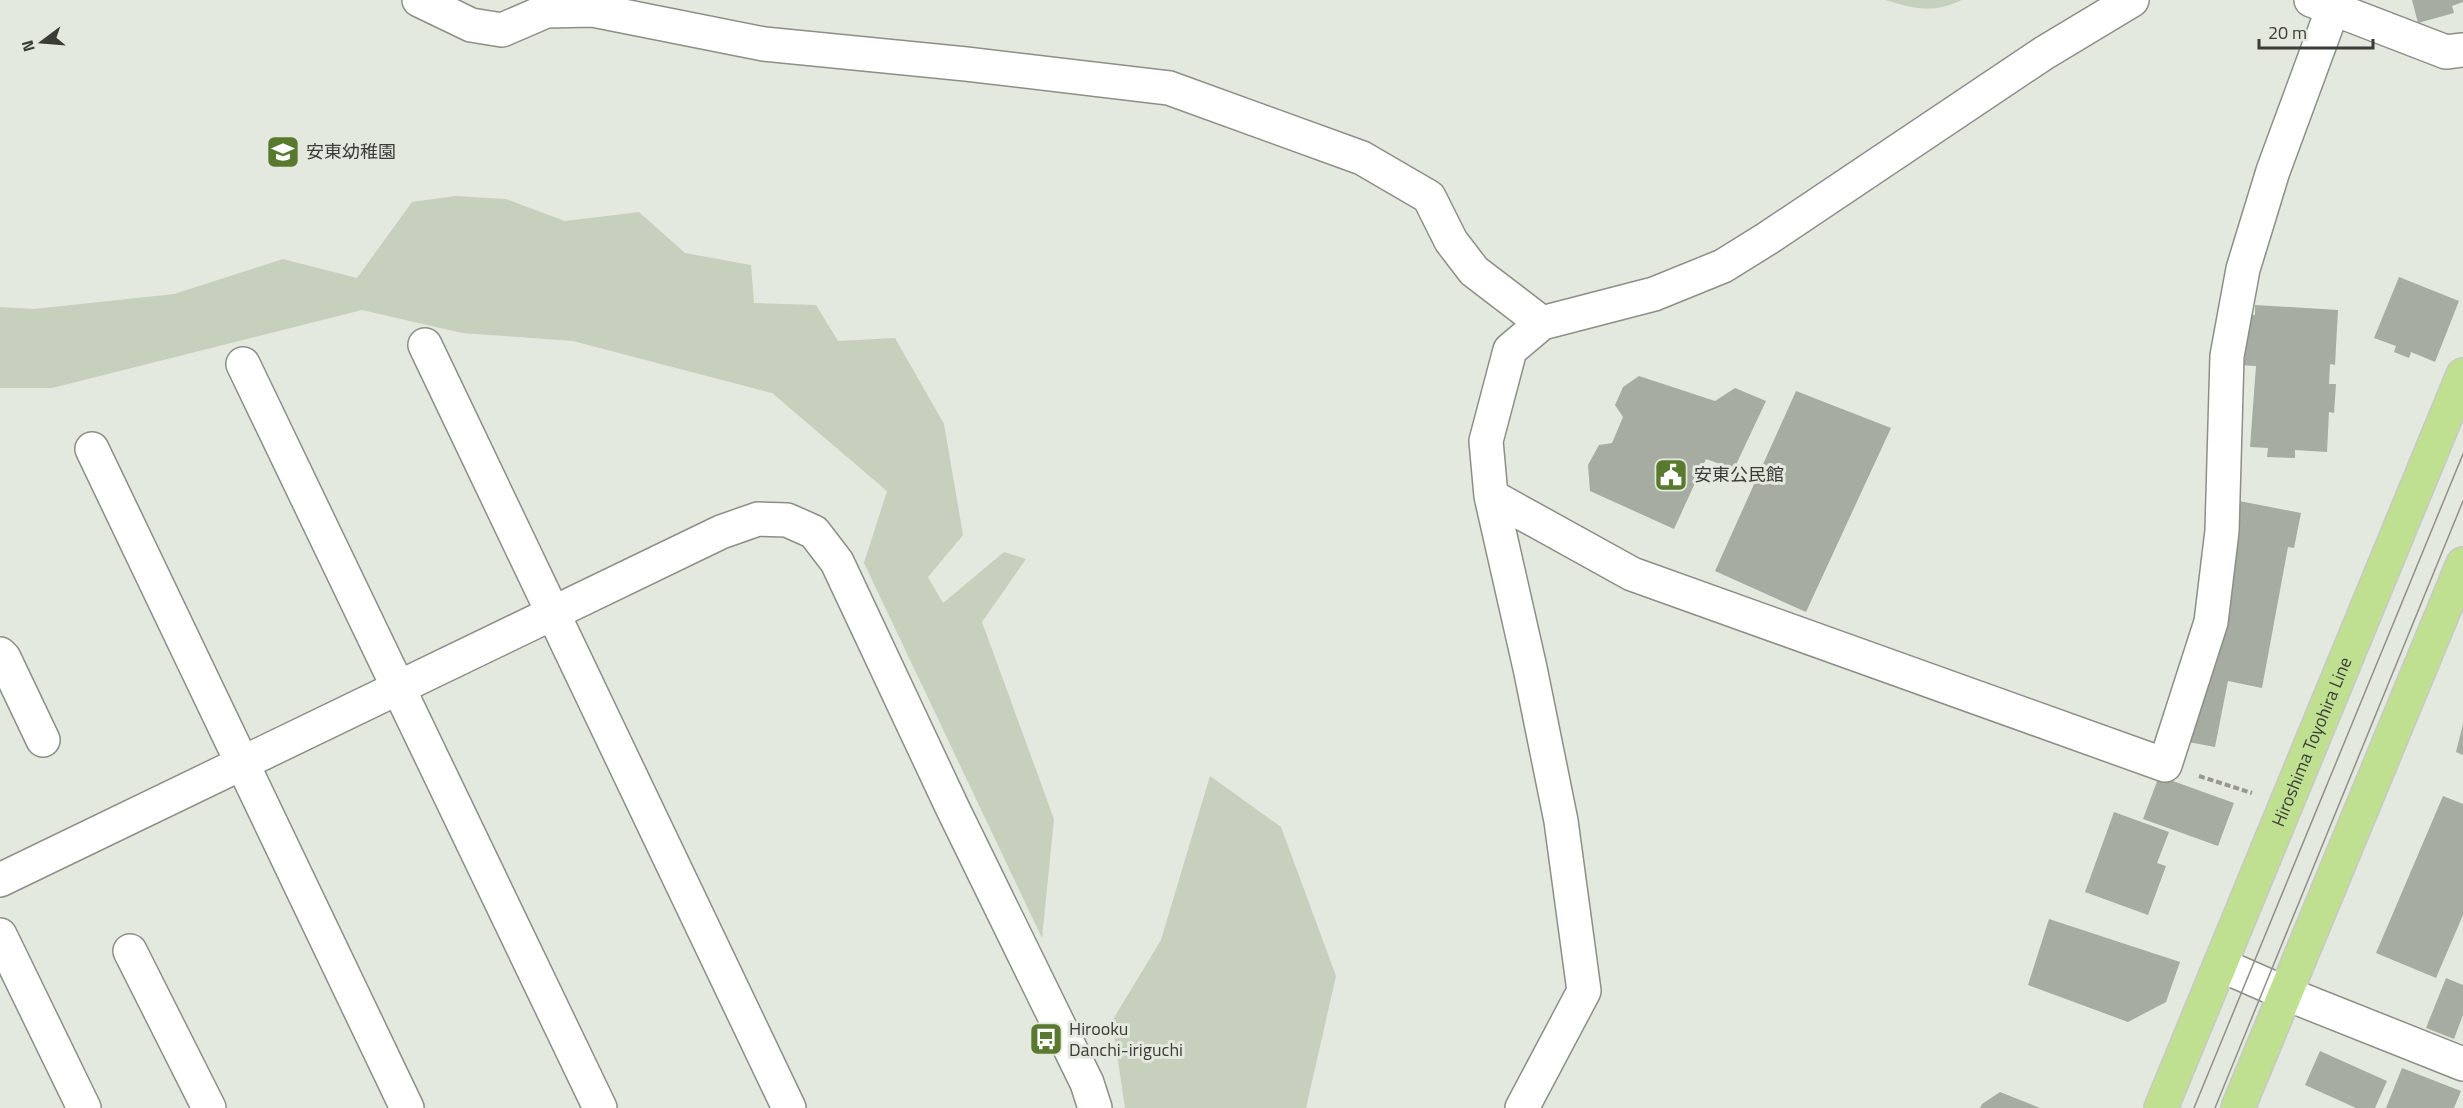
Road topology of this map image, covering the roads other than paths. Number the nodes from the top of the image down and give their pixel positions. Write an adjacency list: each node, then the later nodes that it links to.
1 (419, 0): 5 (street)
2 (2132, 0): 5 (street)
3 (2326, 3): 4 (street); 10 (street)
4 (2463, 50)
5 (1542, 323): 10 (street)
6 (425, 345): 12 (street)
7 (243, 364): 14 (street)
8 (2463, 375): 20 (main road, Hiroshima Toyohira Line)
9 (92, 449): 16 (street)
10 (1491, 496): 29 (street)
11 (2463, 564): 21 (main road)
12 (553, 614): 14 (street); 27 (street); 28 (street)
13 (0, 654): 15 (street)
14 (398, 688): 16 (street); 26 (street)
15 (43, 740)
16 (242, 763): 17 (street); 25 (street)
17 (0, 880)
18 (0, 934): 23 (street)
19 (130, 951): 24 (street)
20 (2221, 965): 21 (street); 30 (main road, Hiroshima Toyohira Line)
21 (2287, 994): 22 (street); 31 (main road)
22 (2463, 1064)
23 (84, 1108)
24 (209, 1108)
25 (407, 1108)
26 (600, 1108)
27 (789, 1108)
28 (1095, 1108)
29 (1522, 1108)
30 (2162, 1108)
31 (2238, 1108)

